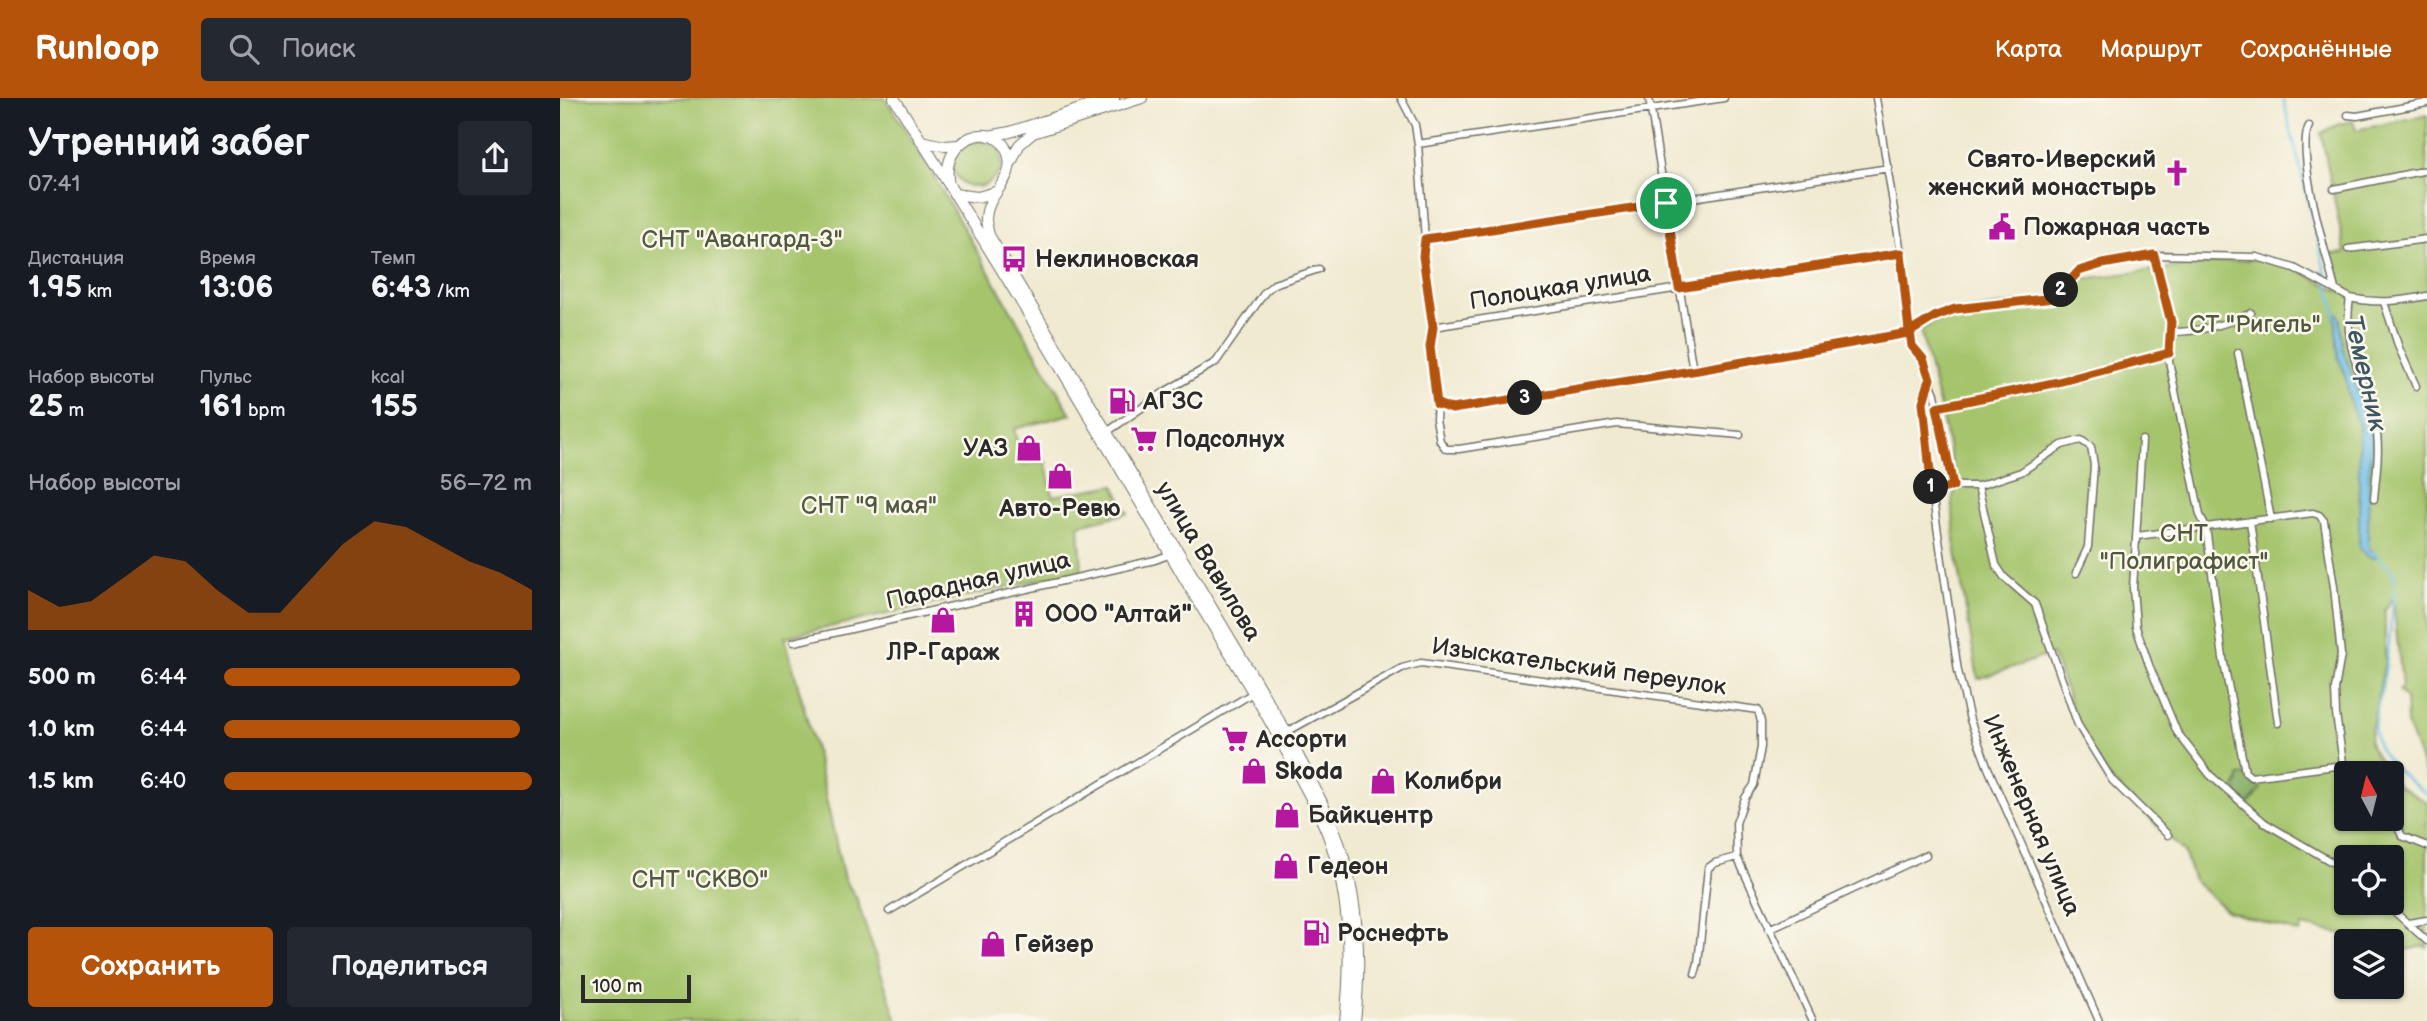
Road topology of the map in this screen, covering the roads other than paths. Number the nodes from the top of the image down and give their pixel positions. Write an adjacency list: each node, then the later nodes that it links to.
1 (894, 98): 13 (main road, улица Вавилова)
2 (1115, 98): 12 (main road)
3 (1142, 98): 16 (main road, улица Вавилова)
4 (1401, 98): 14 (street)
5 (1649, 98): 9 (street)
6 (1724, 98): 9 (street)
7 (1876, 98): 17 (street)
8 (2427, 103): 10 (street)
9 (1651, 109): 14 (street); 22 (street)
10 (2348, 115)
11 (2309, 126): 30 (street)
12 (989, 136): 15 (main road); 16 (main road)
13 (921, 141): 15 (main road); 20 (main road, улица Вавилова)
14 (1418, 144): 23 (street)
15 (958, 145): 20 (main road)
16 (1010, 164): 21 (main road, улица Вавилова)
17 (1889, 168): 22 (street); 26 (street)
18 (2427, 170): 19 (street)
19 (2334, 188)
20 (952, 189): 21 (main road); 56 (main road, улица Вавилова)
21 (995, 192): 45 (main road, улица Вавилова)
22 (1666, 203): 23 (street); 29 (street)
23 (1425, 239): 35 (street)
24 (2427, 239): 25 (street)
25 (2348, 249)
26 (1901, 253): 29 (street, Полоцкая улица); 36 (street)
27 (2154, 255): 30 (street); 36 (street); 37 (street)
28 (1319, 269): 45 (street)
29 (1679, 288): 35 (street, Полоцкая улица); 40 (street)
30 (2335, 289): 32 (street)
31 (2427, 296): 33 (street)
32 (2350, 298): 33 (street); 51 (street)
33 (2384, 302): 42 (street)
34 (2251, 313): 37 (street)
35 (1433, 327): 43 (street)
36 (1910, 332): 40 (street); 41 (street)
37 (2172, 332): 38 (street)
38 (2169, 353): 44 (street); 54 (street)
39 (2238, 353): 52 (street)
40 (1693, 371): 43 (street)
41 (1930, 379): 44 (street); 50 (street, Инженерная улица)
42 (2416, 386)
43 (1437, 404): 46 (street)
44 (1937, 407): 48 (street)
45 (1107, 432): 61 (main road, улица Вавилова)
46 (1740, 435)
47 (2142, 440): 55 (street)
48 (1953, 486): 49 (street); 50 (street)
49 (1978, 486): 57 (street); 65 (street)
50 (1932, 492): 80 (street, Инженерная улица)
51 (2374, 499)
52 (2271, 519): 53 (street); 62 (street)
53 (2249, 521): 54 (street); 60 (street)
54 (2206, 527): 55 (street); 63 (street)
55 (2137, 536): 69 (street)
56 (1171, 554): 58 (street, Парадная улица); 59 (main road, улица Вавилова)
57 (2076, 573)
58 (794, 642)
59 (1253, 693): 61 (main road, улица Вавилова); 70 (street)
60 (2278, 723)
61 (1282, 734): 68 (street, Изыскательский переулок); 77 (main road, улица Вавилова); 78 (main road, улица Вавилова)
62 (2343, 761)
63 (2334, 766)
64 (2400, 831): 66 (street)
65 (2168, 835)
66 (2427, 846)
67 (1926, 855): 74 (street)
68 (1737, 857): 74 (street); 76 (street)
69 (2334, 863)
70 (889, 911)
71 (2399, 915): 73 (street)
72 (2427, 920): 73 (street)
73 (2408, 923): 75 (street)
74 (1769, 929): 79 (street)
75 (2427, 941)
76 (1695, 974)
77 (1345, 1021)
78 (1354, 1021)
79 (1813, 1021)
80 (2099, 1021)

